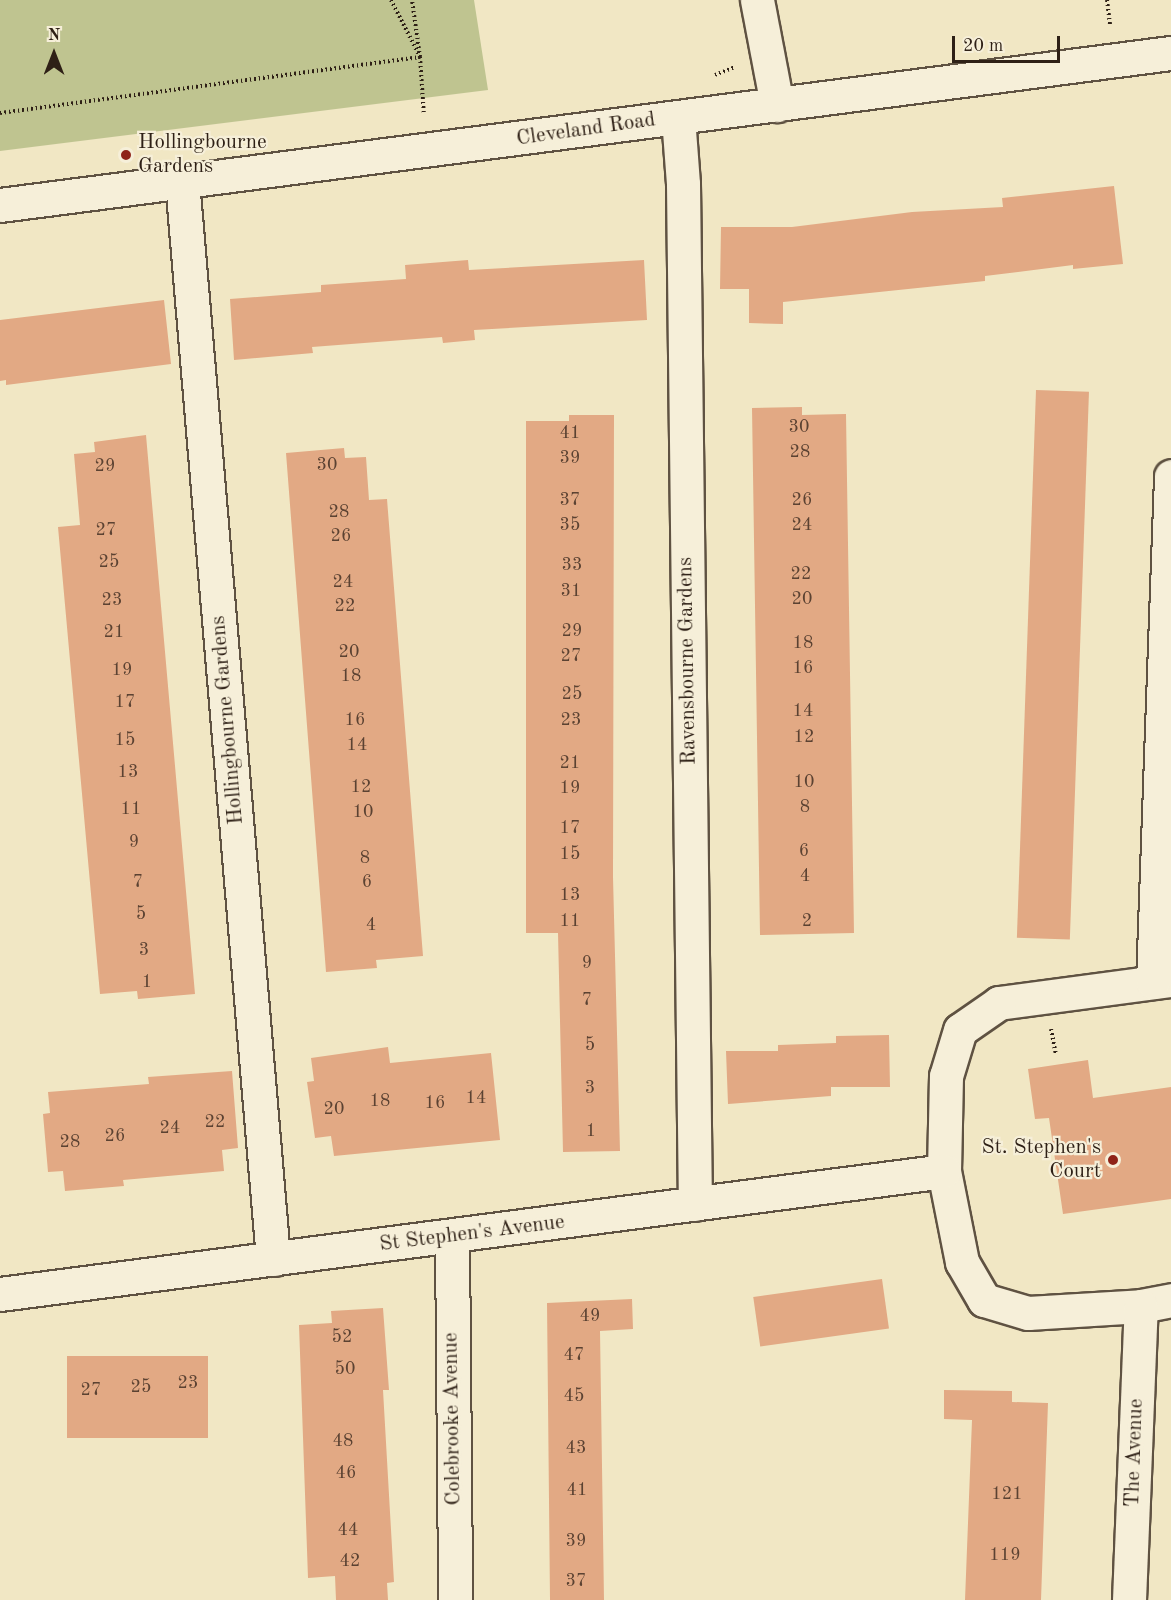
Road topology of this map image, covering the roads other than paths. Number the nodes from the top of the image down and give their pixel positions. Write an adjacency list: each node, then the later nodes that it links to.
1 (757, 0): 3 (street)
2 (1171, 53): 3 (street, Cleveland Road)
3 (777, 105): 4 (street, Cleveland Road)
4 (678, 117): 5 (street, Cleveland Road); 10 (street, Ravensbourne Gardens)
5 (182, 181): 6 (street, Cleveland Road); 12 (street, Hollingbourne Gardens)
6 (0, 205)
7 (1171, 477): 8 (street)
8 (1162, 981): 9 (street)
9 (944, 1171): 10 (street, St Stephen's Avenue); 14 (street)
10 (695, 1204): 11 (street, St Stephen's Avenue)
11 (452, 1238): 12 (street, St Stephen's Avenue); 15 (street, Colebrooke Avenue)
12 (273, 1259): 13 (street, St Stephen's Avenue)
13 (0, 1294)
14 (1156, 1303): 16 (street, The Avenue)
15 (455, 1600)
16 (1130, 1600)

